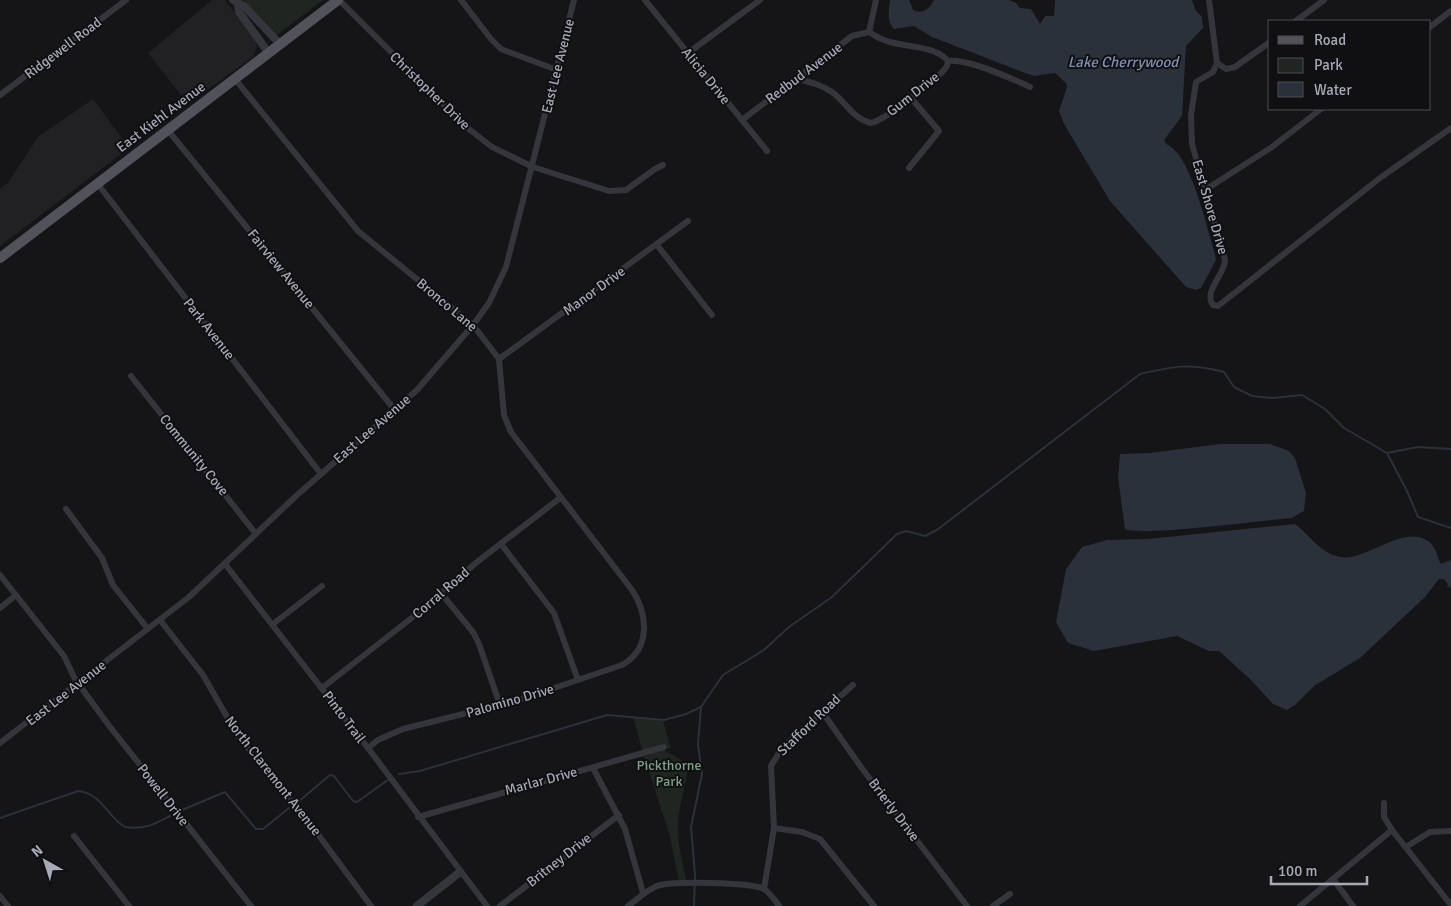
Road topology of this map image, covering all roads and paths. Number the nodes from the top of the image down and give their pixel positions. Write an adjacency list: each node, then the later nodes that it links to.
1 (126, 0): 25 (street, Ridgewell Road)
2 (338, 0): 15 (main road, East Kiehl Avenue); 33 (street, Christopher Drive)
3 (461, 0): 21 (street)
4 (574, 0): 21 (street, East Lee Avenue)
5 (645, 0): 18 (street, Alicia Drive)
6 (760, 0): 18 (street)
7 (876, 0): 14 (street)
8 (1209, 0): 20 (street)
9 (1324, 0): 12 (street)
10 (235, 2): 15 (street); 17 (street)
11 (1451, 11): 13 (street)
12 (1297, 20)
13 (1431, 26)
14 (869, 32): 19 (street, Gum Drive); 23 (street, Redbud Avenue)
15 (279, 43): 17 (main road, East Kiehl Avenue)
16 (1268, 43): 20 (street)
17 (268, 52): 22 (main road, East Kiehl Avenue)
18 (688, 53): 28 (street, Alicia Drive)
19 (948, 61): 24 (street, Gum Drive); 26 (street, Gum Drive)
20 (1217, 63): 36 (street, East Shore Drive)
21 (557, 70): 33 (street, East Lee Avenue)
22 (235, 78): 30 (main road, East Kiehl Avenue); 41 (street, Bronco Lane)
23 (798, 79): 26 (street, Gum Drive); 28 (street, Redbud Avenue)
24 (1030, 87)
25 (0, 95)
26 (911, 98): 34 (street)
27 (1320, 110): 36 (street)
28 (742, 120): 31 (street, Alicia Drive)
29 (1451, 128): 36 (street, East Shore Drive)
30 (168, 129): 35 (main road, East Kiehl Avenue); 44 (street, Fairview Avenue)
31 (767, 151)
32 (663, 165): 33 (street, Christopher Drive)
33 (533, 167): 41 (street, East Lee Avenue)
34 (909, 168)
35 (97, 183): 39 (main road, East Kiehl Avenue); 45 (street, Park Avenue)
36 (1205, 190)
37 (688, 222): 38 (street, Manor Drive)
38 (657, 245): 40 (street); 42 (street, Manor Drive)
39 (0, 258)
40 (712, 315)
41 (473, 325): 42 (street, Bronco Lane); 44 (street, East Lee Avenue)
42 (499, 359): 46 (street)
43 (131, 376): 48 (street, Community Cove)
44 (394, 409): 45 (street, East Lee Avenue)
45 (321, 474): 48 (street, East Lee Avenue)
46 (560, 498): 49 (street, Corral Road); 59 (street, Palomino Drive)
47 (66, 509): 58 (street)
48 (256, 534): 50 (street, East Lee Avenue)
49 (501, 544): 53 (street, Corral Road); 59 (street)
50 (225, 564): 56 (street, East Lee Avenue); 57 (street, Pinto Trail)
51 (0, 575): 54 (street, Powell Drive)
52 (322, 586): 57 (street)
53 (440, 592): 62 (street, Corral Road); 63 (street)
54 (16, 595): 55 (street); 60 (street, Powell Drive)
55 (0, 608)
56 (160, 620): 58 (street, East Lee Avenue); 87 (street, North Claremont Avenue)
57 (273, 624): 62 (street, Pinto Trail)
58 (148, 629): 60 (street, East Lee Avenue)
59 (578, 680): 63 (street, Palomino Drive)
60 (78, 683): 65 (street, East Lee Avenue); 86 (street, Powell Drive)
61 (853, 685): 64 (street, Stafford Road)
62 (322, 688): 67 (street, Pinto Trail)
63 (500, 705): 67 (street, Palomino Drive)
64 (823, 712): 72 (street, Stafford Road); 94 (street, Brierly Drive)
65 (0, 744)
66 (664, 747): 68 (street, Marlar Drive)
67 (368, 748): 71 (street, Pinto Trail)
68 (593, 768): 70 (street); 71 (street, Marlar Drive)
69 (1384, 803): 73 (street)
70 (619, 815): 80 (street); 90 (street, Britney Drive)
71 (418, 817): 77 (street, Pinto Trail)
72 (774, 828): 79 (street, Stafford Road); 93 (street)
73 (1392, 830): 76 (street); 78 (street)
74 (1451, 831): 76 (street)
75 (74, 836): 85 (street)
76 (1406, 847): 83 (street)
77 (460, 872): 88 (street); 89 (street, Pinto Trail)
78 (1333, 879): 96 (street); 97 (street)
79 (764, 889): 80 (street); 92 (street)
80 (643, 893): 91 (street)
81 (1010, 894): 95 (street)
82 (0, 896): 84 (street)
83 (1451, 905)
84 (8, 906)
85 (129, 906)
86 (251, 906)
87 (371, 906)
88 (417, 906)
89 (487, 906)
90 (500, 906)
91 (628, 906)
92 (779, 906)
93 (874, 906)
94 (967, 906)
95 (993, 906)
96 (1300, 906)
97 (1353, 906)

